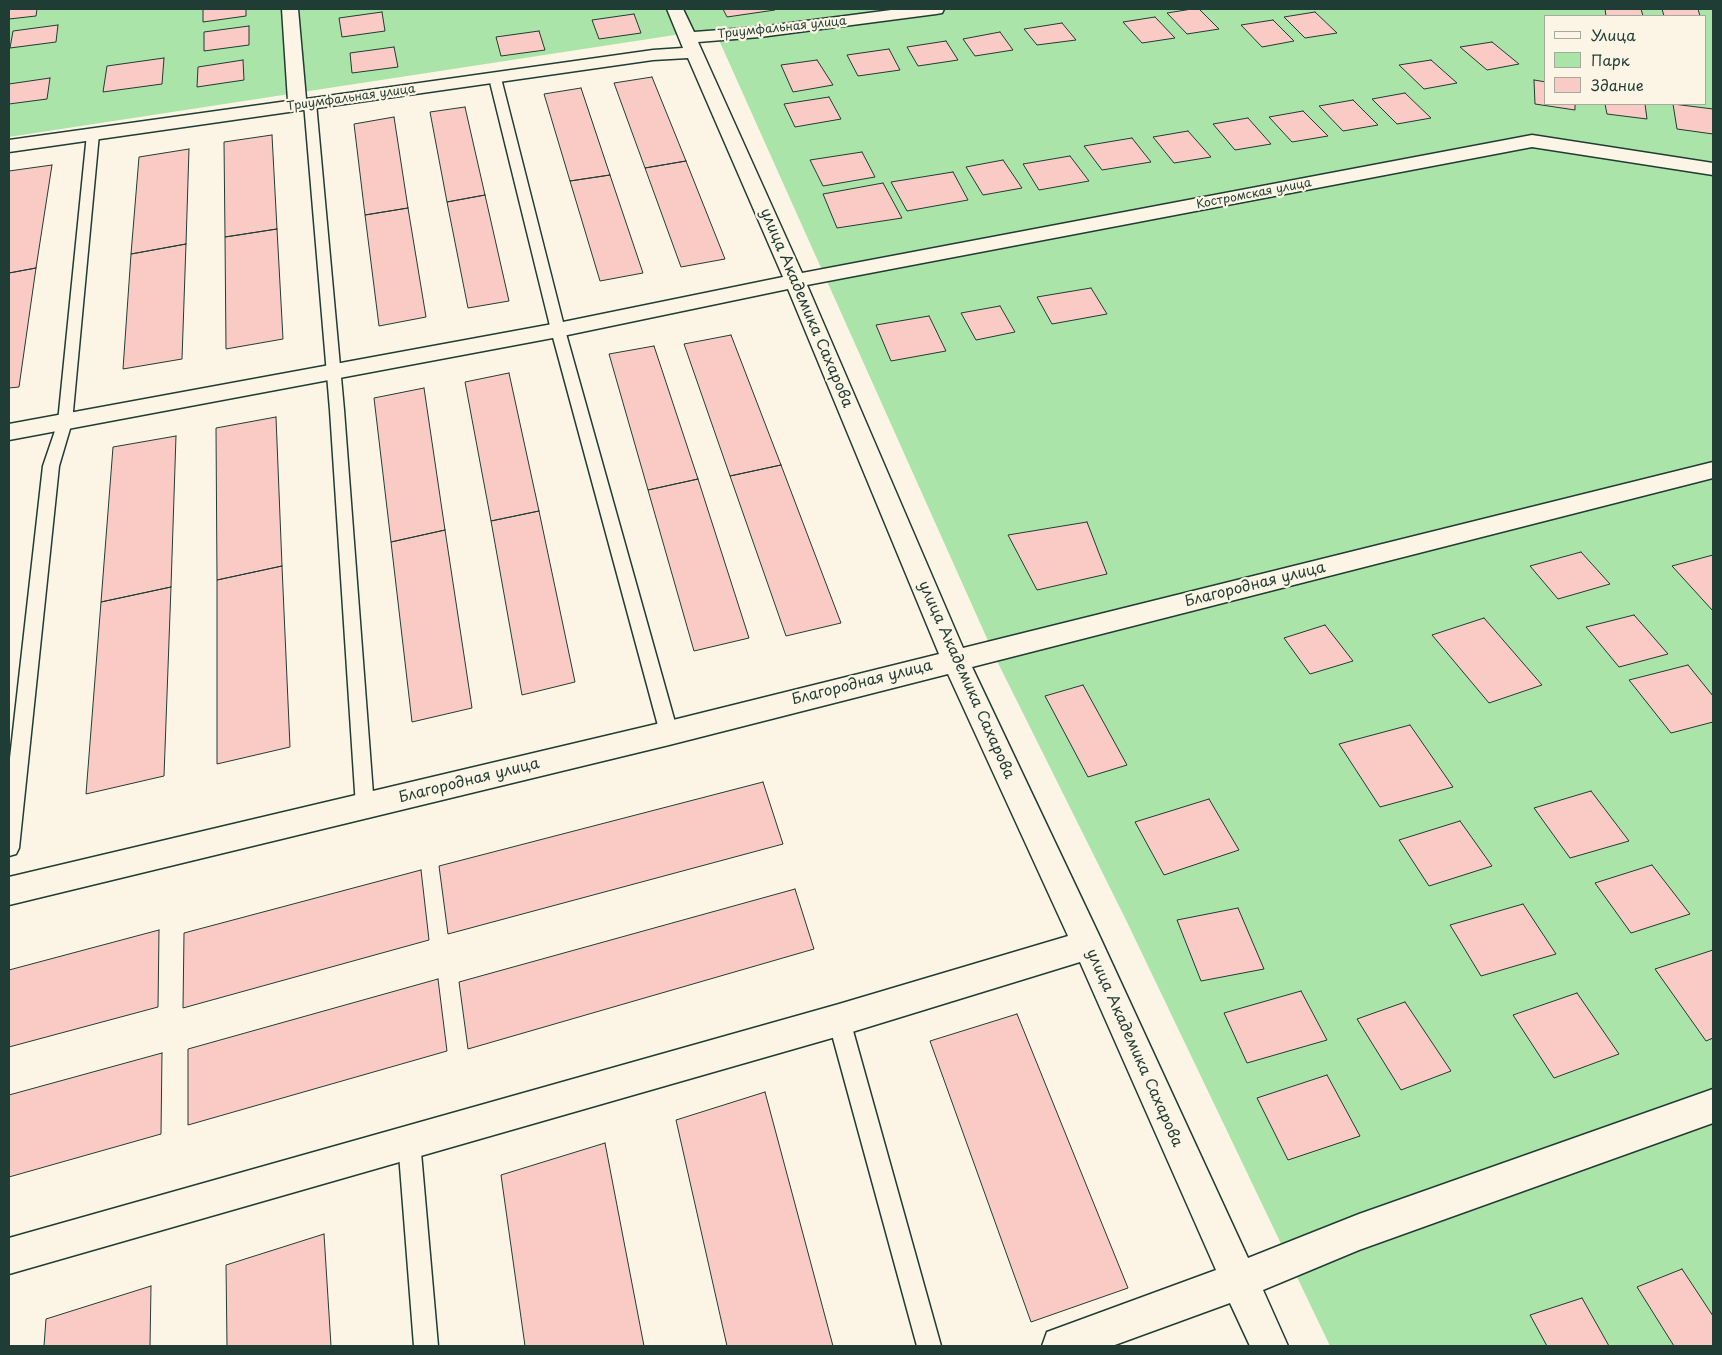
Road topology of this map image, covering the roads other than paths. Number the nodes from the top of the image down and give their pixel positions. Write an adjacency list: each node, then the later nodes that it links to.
1 (290, 9): 7 (street)
2 (675, 9): 5 (street, улица Академика Сахарова)
3 (936, 9): 4 (street, Триумфальная улица)
4 (877, 13): 5 (street, Триумфальная улица)
5 (690, 45): 6 (street, Триумфальная улица); 11 (street, улица Академика Сахарова)
6 (495, 78): 7 (street, Триумфальная улица); 12 (lane)
7 (303, 104): 8 (street, Триумфальная улица); 13 (lane)
8 (93, 134): 9 (street, Триумфальная улица); 14 (lane)
9 (9, 146)
10 (1713, 169): 11 (street, Костромская улица)
11 (795, 281): 12 (street, Костромская улица); 17 (street, улица Академика Сахарова)
12 (558, 330): 13 (street, Костромская улица); 18 (lane)
13 (333, 371): 14 (street, Костромская улица); 19 (lane)
14 (65, 422): 15 (street, Костромская улица); 20 (lane)
15 (9, 432)
16 (1713, 470): 17 (street, Благородная улица)
17 (955, 660): 18 (street, Благородная улица); 22 (street, улица Академика Сахарова)
18 (669, 733): 19 (street, Благородная улица)
19 (365, 807): 21 (street, Благородная улица)
20 (9, 848)
21 (9, 891)
22 (1088, 945): 23 (street); 27 (street, улица Академика Сахарова)
23 (839, 1020): 25 (street); 29 (lane)
24 (1713, 1106): 27 (street)
25 (409, 1141): 26 (street); 28 (lane)
26 (9, 1256)
27 (1238, 1281): 30 (street); 31 (street, улица Академика Сахарова)
28 (426, 1346)
29 (929, 1346)
30 (1061, 1346)
31 (1268, 1346)

